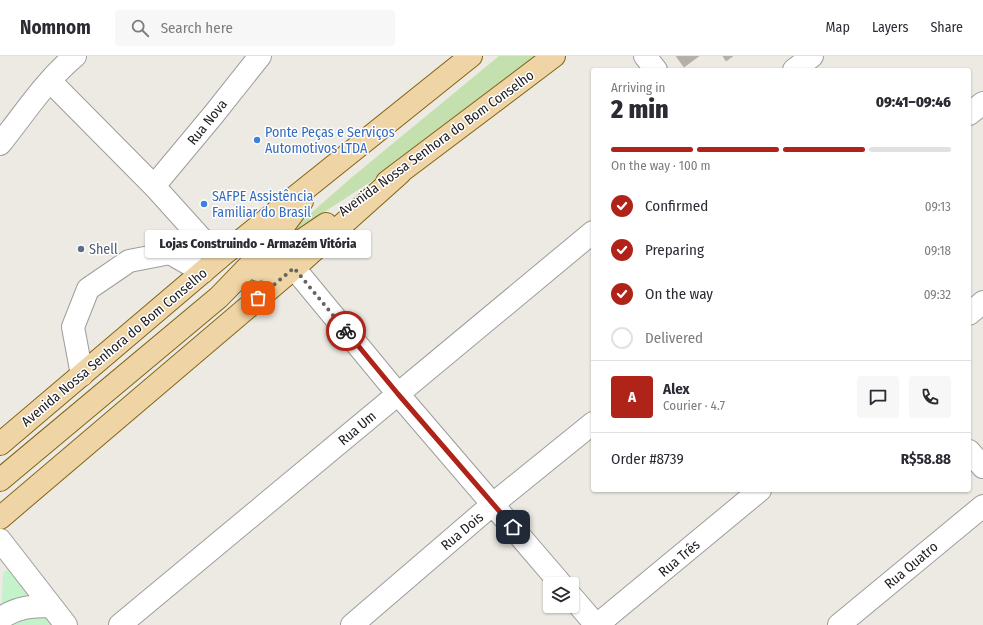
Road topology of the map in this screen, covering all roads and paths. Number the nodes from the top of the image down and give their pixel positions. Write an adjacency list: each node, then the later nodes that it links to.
1 (75, 56): 9 (street)
2 (260, 56): 15 (street, Rua Nova)
3 (472, 56): 14 (main road, Avenida Nossa Senhora do Bom Conselho)
4 (554, 56): 13 (main road, Avenida Nossa Senhora do Bom Conselho)
5 (645, 56): 7 (street)
6 (812, 56): 8 (street)
7 (654, 68)
8 (797, 68)
9 (50, 81): 12 (street); 15 (street)
10 (983, 103): 11 (street)
11 (971, 112)
12 (0, 144)
13 (400, 173): 18 (main road); 20 (main road, Avenida Nossa Senhora do Bom Conselho)
14 (318, 178): 17 (main road, Avenida Nossa Senhora do Bom Conselho); 20 (main road)
15 (154, 186): 17 (street)
16 (591, 234): 24 (street, Rua Um)
17 (219, 258): 19 (main road, Avenida Nossa Senhora do Bom Conselho)
18 (294, 268): 24 (street); 33 (main road)
19 (203, 272): 23 (main road, Avenida Nossa Senhora do Bom Conselho); 23 (street)
20 (219, 297): 29 (main road)
21 (983, 302): 22 (street)
22 (971, 312)
23 (82, 375): 26 (main road, Avenida Nossa Senhora do Bom Conselho)
24 (398, 394): 31 (street); 40 (street, Rua Um)
25 (591, 425): 31 (street, Rua Dois)
26 (1, 440)
27 (971, 453): 28 (street)
28 (983, 467)
29 (0, 480)
30 (758, 492): 42 (street, Rua Três)
31 (493, 504): 35 (street); 41 (street, Rua Dois)
32 (983, 506): 43 (street, Rua Quatro)
33 (0, 518)
34 (0, 540): 37 (street)
35 (555, 577)
36 (579, 605): 42 (street)
37 (51, 606): 38 (street); 39 (street)
38 (0, 619)
39 (66, 625)
40 (120, 625)
41 (352, 625)
42 (597, 625)
43 (839, 625)

